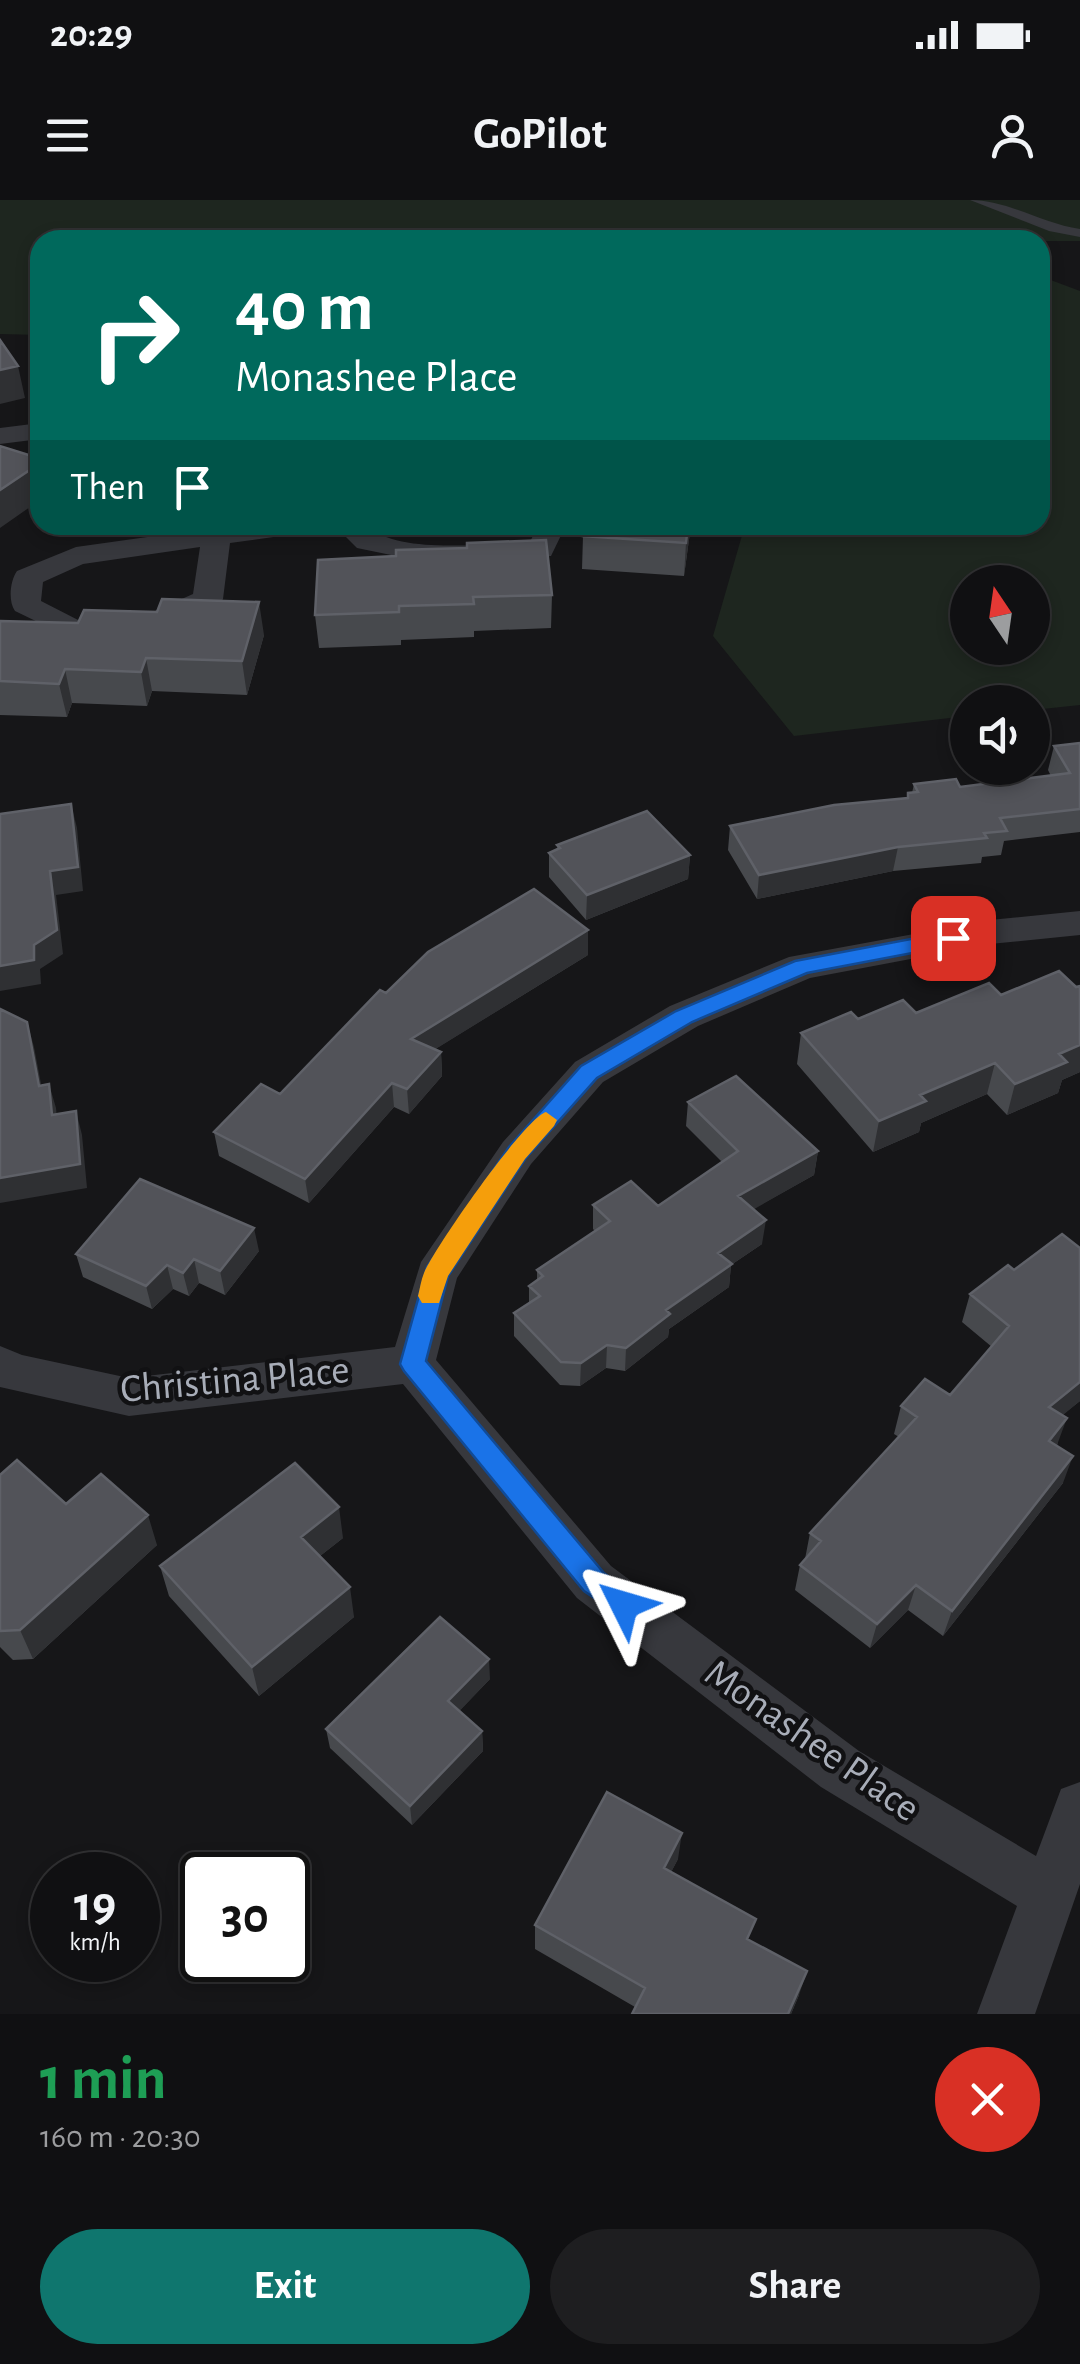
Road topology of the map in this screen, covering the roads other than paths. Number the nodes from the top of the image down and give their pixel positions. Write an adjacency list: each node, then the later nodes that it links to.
1 (976, 200): 2 (lane)
2 (1080, 233)
3 (30, 432): 4 (street)
4 (0, 436)
5 (229, 535): 8 (street)
6 (359, 535): 7 (street)
7 (548, 535)
8 (216, 537): 8 (street)
9 (1080, 923): 10 (street)
10 (413, 1364): 11 (street, Christina Place); 13 (street, Monashee Place)
11 (0, 1366)
12 (1080, 1808): 13 (street)
13 (1046, 1893): 14 (street)
14 (1006, 2014)

